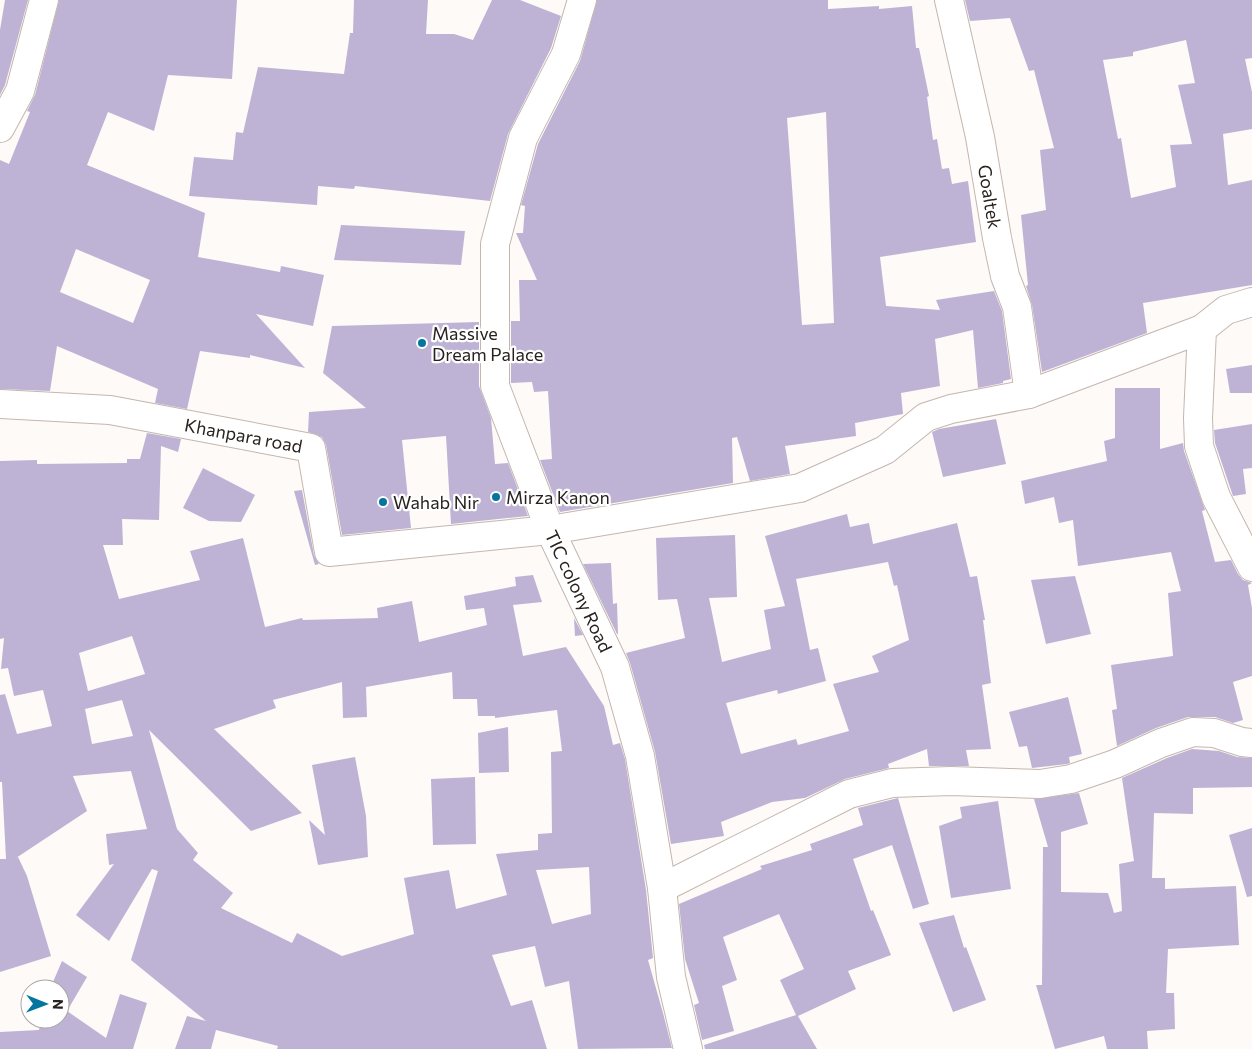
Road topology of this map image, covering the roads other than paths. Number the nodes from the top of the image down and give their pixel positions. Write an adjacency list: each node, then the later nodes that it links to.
1 (582, 0): 9 (street, TIC colony Road)
2 (949, 0): 7 (street, Goaltek)
3 (44, 1): 4 (street)
4 (0, 128)
5 (1252, 302): 6 (street)
6 (1202, 329): 7 (street); 10 (street)
7 (1029, 394): 9 (street)
8 (0, 404): 9 (street, Khanpara road)
9 (550, 530): 12 (street, TIC colony Road)
10 (1252, 567)
11 (1252, 743): 12 (street)
12 (662, 888): 13 (street, TIC colony Road)
13 (688, 1049)

